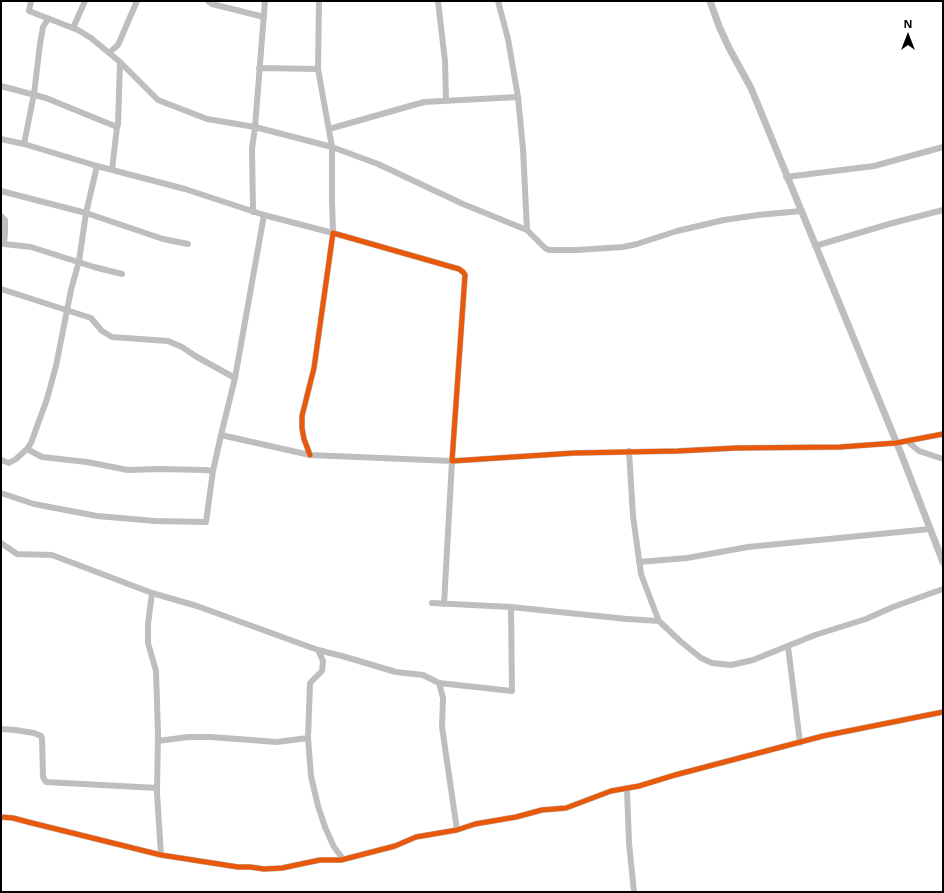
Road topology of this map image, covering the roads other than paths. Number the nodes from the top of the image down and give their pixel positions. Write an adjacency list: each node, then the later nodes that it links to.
1 (32, 1): 11 (street)
2 (85, 1): 12 (street)
3 (138, 1): 13 (street)
4 (207, 1): 10 (street)
5 (265, 1): 10 (street)
6 (319, 1): 16 (street)
7 (438, 1): 20 (street)
8 (498, 1): 19 (street)
9 (710, 1): 30 (street)
10 (264, 18): 15 (street)
11 (48, 19): 12 (street); 18 (street)
12 (73, 28): 13 (street)
13 (110, 52): 14 (street)
14 (120, 62): 21 (street); 22 (street)
15 (259, 68): 16 (street); 22 (street)
16 (318, 69): 23 (street)
17 (1, 86): 18 (street)
18 (34, 94): 21 (street); 25 (street)
19 (518, 97): 20 (street); 38 (street)
20 (446, 100): 23 (street)
21 (117, 127): 29 (street)
22 (255, 127): 26 (street); 34 (street)
23 (328, 128): 26 (street)
24 (1, 139): 25 (street)
25 (24, 144): 28 (street)
26 (332, 147): 38 (street); 39 (street)
27 (943, 147): 30 (street)
28 (97, 166): 29 (street); 35 (street)
29 (112, 170): 34 (street)
30 (786, 177): 33 (street)
31 (1, 191): 35 (street)
32 (943, 210): 42 (street)
33 (801, 211): 38 (street); 42 (street)
34 (253, 212): 36 (street)
35 (86, 213): 41 (street); 43 (street)
36 (264, 215): 39 (street); 47 (street)
37 (1, 216): 40 (street)
38 (527, 230)
39 (333, 234): 54 (street); 57 (street)
40 (2, 243): 43 (street)
41 (188, 244)
42 (815, 246): 51 (street)
43 (79, 261): 44 (street); 46 (street)
44 (122, 274)
45 (1, 289): 46 (street)
46 (67, 311): 47 (street); 52 (street)
47 (235, 378): 49 (street)
48 (943, 434): 50 (street)
49 (221, 435): 54 (street); 58 (street)
50 (907, 441): 51 (street); 55 (street)
51 (896, 443): 53 (street); 60 (street)
52 (27, 449): 56 (street); 58 (street)
53 (628, 451): 57 (street); 62 (street)
54 (310, 455): 57 (street)
55 (943, 459)
56 (1, 460)
57 (452, 461): 67 (street)
58 (213, 472): 59 (street)
59 (1, 494)
60 (930, 529): 62 (street); 63 (street)
61 (1, 543): 65 (street)
62 (639, 562): 69 (street)
63 (943, 562)
64 (943, 589): 70 (street)
65 (152, 593): 71 (street); 76 (street)
66 (432, 603): 67 (street)
67 (444, 604): 68 (street)
68 (511, 607): 69 (street); 72 (street)
69 (659, 621): 70 (street)
70 (788, 646): 77 (street)
71 (318, 650): 72 (street); 75 (street)
72 (439, 683): 81 (street)
73 (943, 712): 77 (street)
74 (1, 729): 78 (street)
75 (308, 738): 76 (street); 83 (street)
76 (158, 741): 78 (street)
77 (800, 743): 79 (street)
78 (157, 788): 82 (street)
79 (627, 789): 81 (street); 84 (street)
80 (1, 817): 82 (street)
81 (457, 830): 83 (street)
82 (161, 855): 83 (street)
83 (343, 859)
84 (634, 892)

